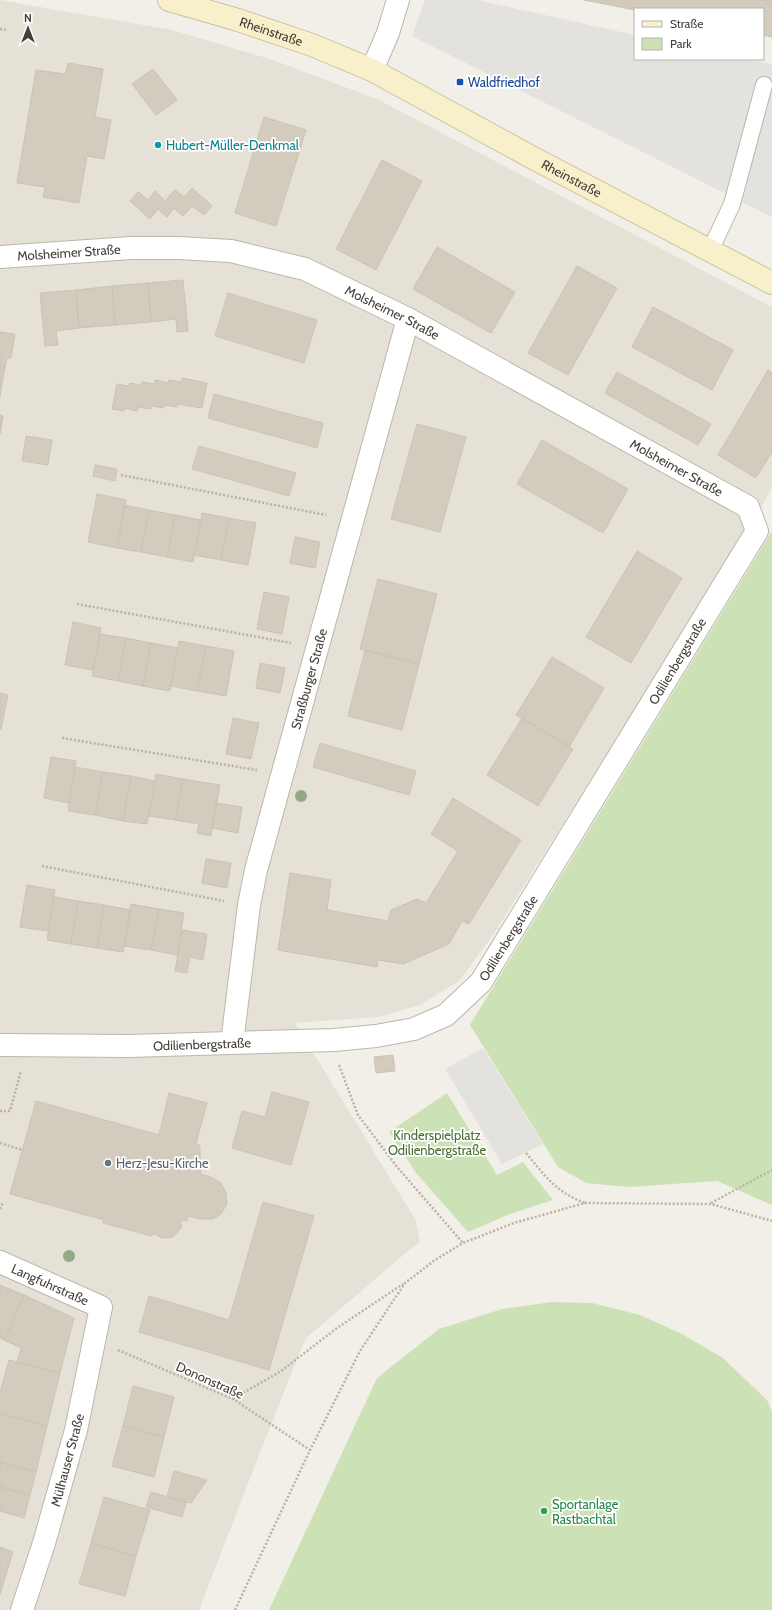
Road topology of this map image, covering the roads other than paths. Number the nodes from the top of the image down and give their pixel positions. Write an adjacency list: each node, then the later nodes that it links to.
1 (168, 0): 3 (street, Rheinstraße)
2 (398, 0): 3 (street)
3 (372, 70): 5 (street, Rheinstraße)
4 (764, 85): 5 (lane)
5 (710, 251): 7 (street, Rheinstraße)
6 (0, 257): 8 (street, Molsheimer Straße)
7 (772, 283)
8 (408, 319): 9 (street, Molsheimer Straße); 10 (street, Straßburger Straße)
9 (748, 507): 10 (street, Odilienbergstraße)
10 (232, 1043): 11 (street, Odilienbergstraße)
11 (0, 1045)
12 (0, 1262): 13 (street, Langfuhrstraße)
13 (101, 1307): 14 (street, Mülhauser Straße)
14 (22, 1610)

